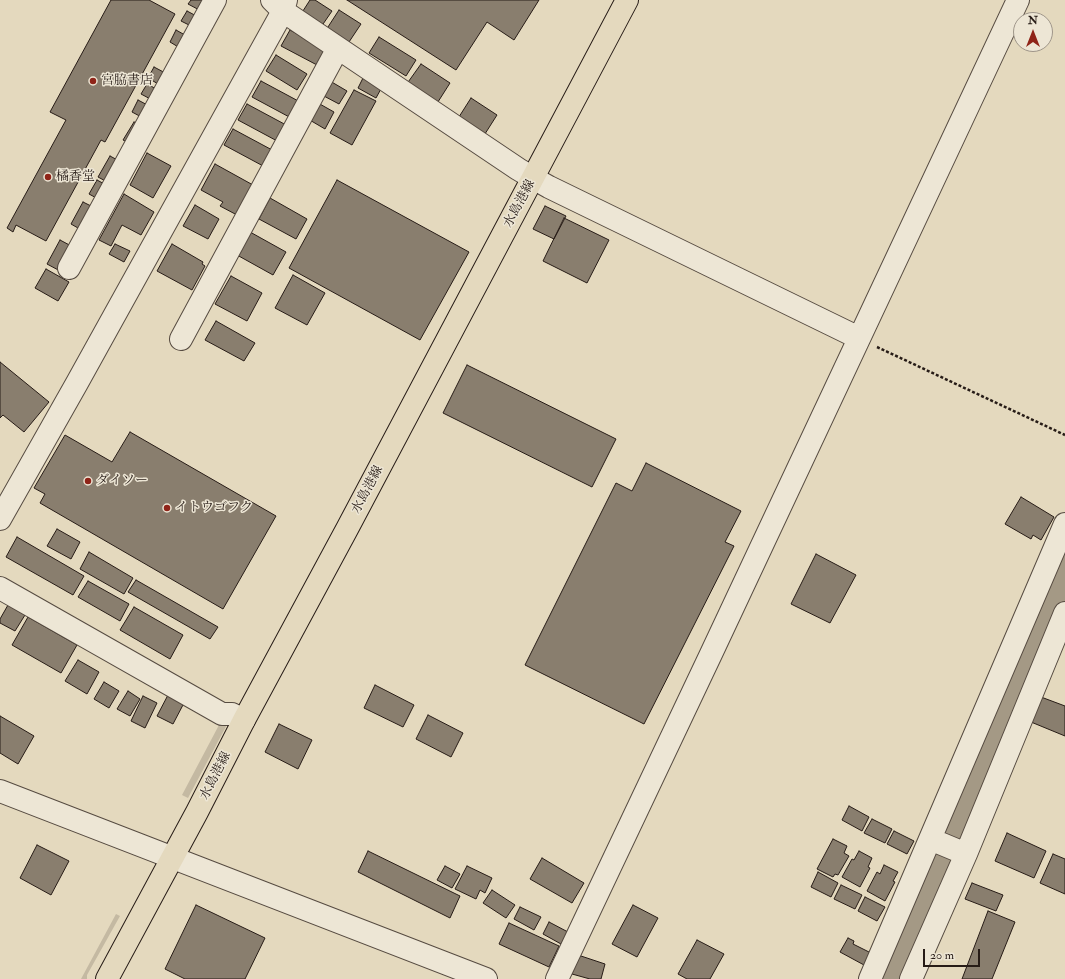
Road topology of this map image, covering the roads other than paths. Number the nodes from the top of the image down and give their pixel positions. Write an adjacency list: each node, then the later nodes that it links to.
1 (215, 0): 7 (street)
2 (627, 0): 6 (main road, 水島港線)
3 (1018, 0): 8 (street)
4 (279, 4): 5 (street); 10 (street)
5 (338, 48): 6 (street); 9 (street)
6 (534, 178): 8 (street); 14 (main road, 水島港線)
7 (69, 268)
8 (860, 338): 20 (street)
9 (181, 339)
10 (0, 519)
11 (1063, 538): 16 (street)
12 (0, 588): 14 (street)
13 (1065, 613): 16 (street)
14 (244, 720): 17 (main road, 水島港線)
15 (0, 791): 17 (street)
16 (950, 847): 21 (street); 22 (street)
17 (171, 858): 18 (main road, 水島港線); 19 (street)
18 (108, 979)
19 (486, 979)
20 (556, 979)
21 (870, 979)
22 (911, 979)

